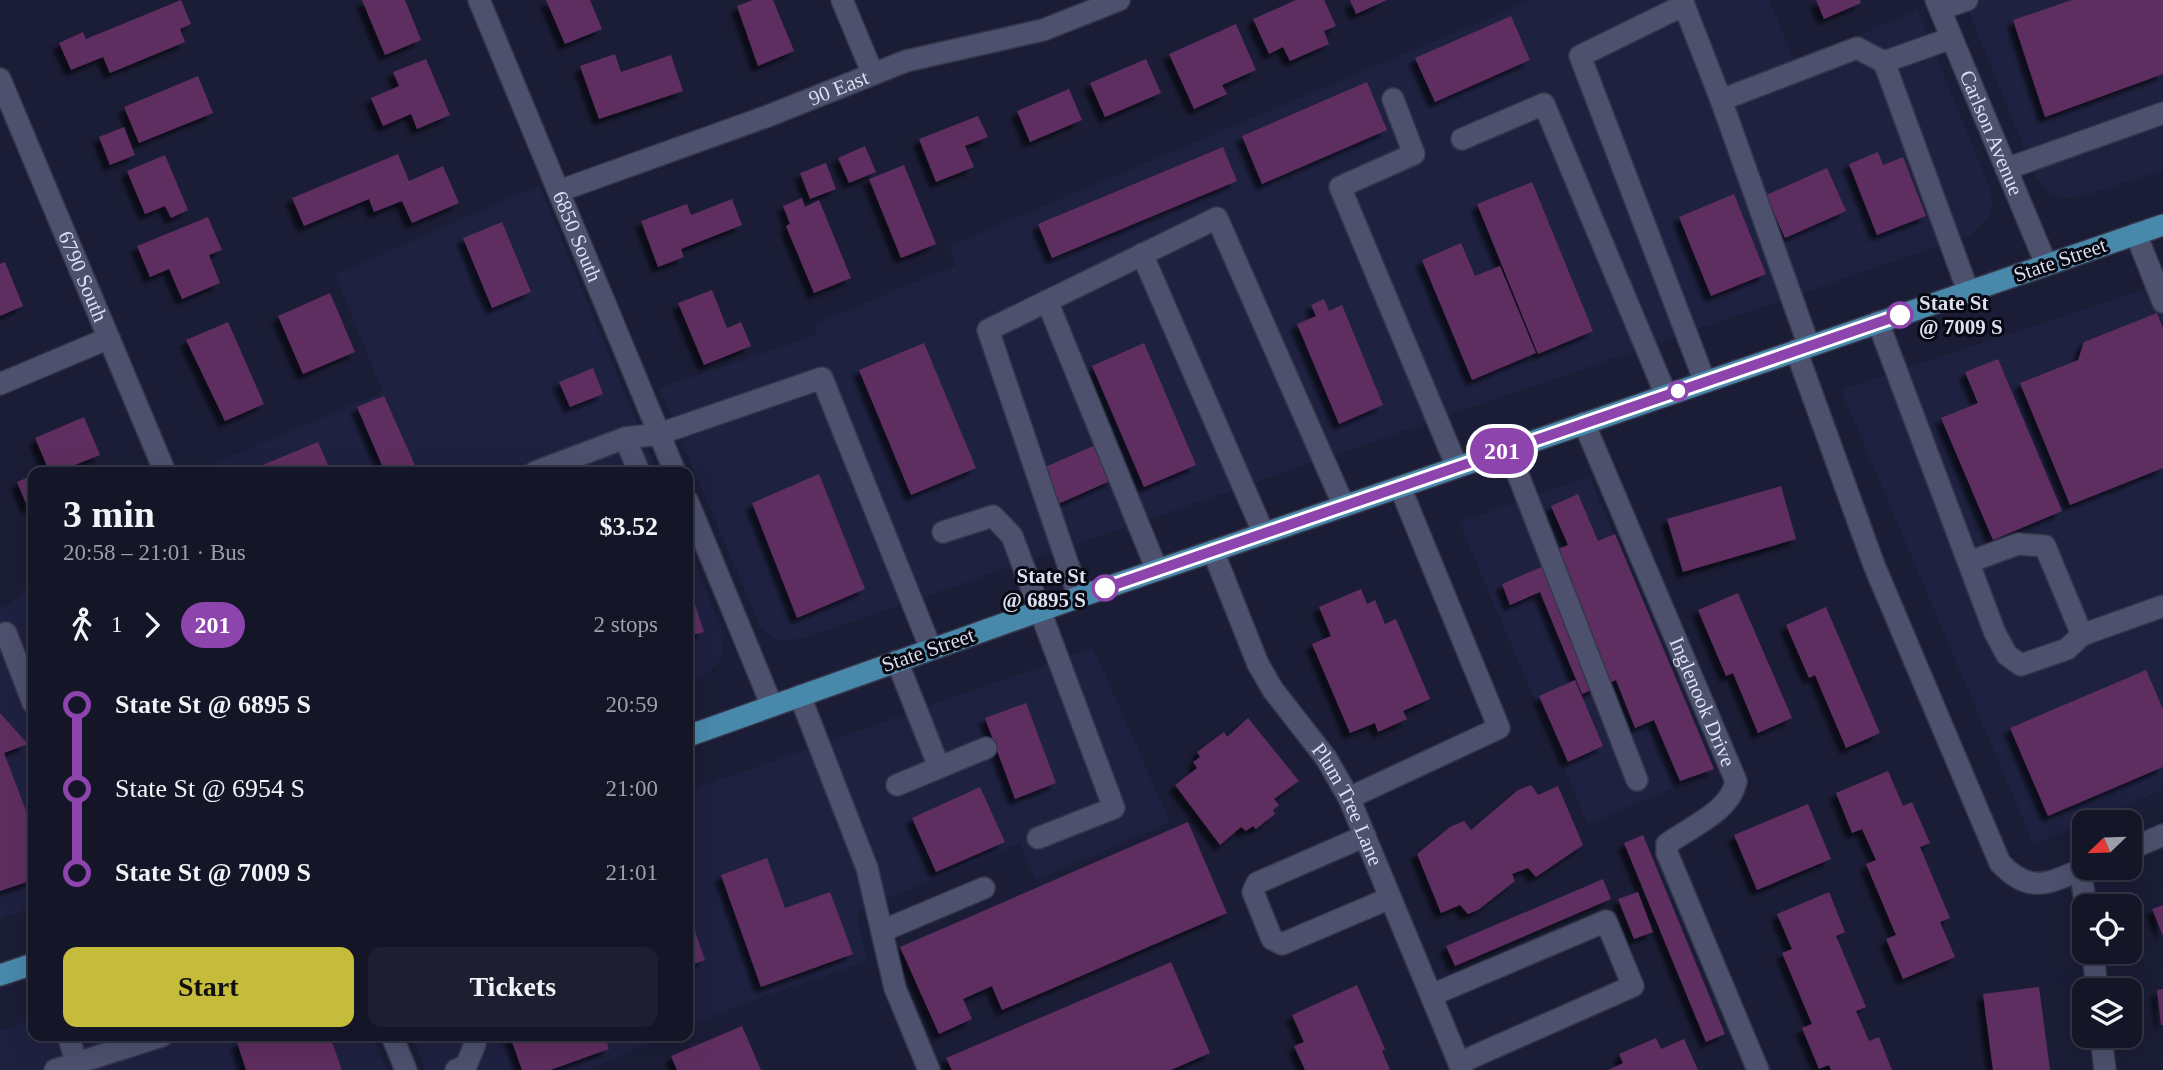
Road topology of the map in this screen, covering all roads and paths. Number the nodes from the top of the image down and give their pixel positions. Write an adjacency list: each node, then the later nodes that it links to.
1 (479, 0): 15 (street, 6850 South)
2 (842, 0): 8 (street)
3 (1119, 0): 8 (street, 90 East)
4 (1967, 0): 5 (street)
5 (1938, 5): 6 (street, Carlson Avenue)
6 (1952, 38): 7 (street); 14 (street, Carlson Avenue)
7 (1884, 62): 11 (street); 20 (street)
8 (872, 72): 15 (street, 90 East)
9 (0, 79): 24 (street, 6790 South)
10 (1393, 99): 37 (street)
11 (1721, 100): 25 (street); 26 (street)
12 (2163, 113): 14 (street)
13 (1462, 139): 28 (street)
14 (2006, 169): 19 (street, Carlson Avenue)
15 (559, 191): 30 (street, 6850 South)
16 (2163, 225): 17 (main road, State Street)
17 (2136, 234): 19 (main road, State Street); 22 (street)
18 (1142, 254): 21 (street); 39 (street); 42 (street)
19 (2046, 264): 20 (main road, State Street)
20 (1968, 291): 23 (main road, State Street)
21 (1047, 301): 45 (street); 46 (street)
22 (2163, 302)
23 (1878, 322): 25 (main road, State Street); 44 (street)
24 (108, 338): 27 (street); 33 (street, 6790 South)
25 (1803, 348): 26 (main road, State Street); 66 (street)
26 (1705, 382): 28 (main road, State Street)
27 (0, 384)
28 (1666, 395): 29 (main road, State Street)
29 (1584, 423): 32 (main road, State Street); 84 (street, Inglenook Drive)
30 (659, 433): 31 (street); 36 (street, 6850 South); 51 (street)
31 (625, 438): 34 (street); 35 (street)
32 (1508, 449): 37 (main road, State Street); 59 (street)
33 (164, 467)
34 (548, 467)
35 (637, 467)
36 (674, 467)
37 (1457, 467): 38 (main road, State Street)
38 (1400, 486): 39 (main road, State Street); 61 (street)
39 (1344, 506): 42 (main road, State Street)
40 (693, 514): 55 (street)
41 (943, 532): 48 (street)
42 (1264, 534): 43 (main road, State Street)
43 (1213, 551): 45 (main road, State Street); 61 (street, Plum Tree Lane)
44 (1969, 562): 50 (street); 50 (street)
45 (1157, 570): 46 (main road, State Street)
46 (1079, 597): 48 (main road, State Street)
47 (2163, 606): 50 (street)
48 (1041, 611): 51 (main road, State Street); 64 (street)
49 (6, 632): 53 (street)
50 (2082, 635)
51 (931, 649): 52 (main road, State Street)
52 (897, 661): 54 (main road, State Street); 58 (street)
53 (28, 690)
54 (800, 696): 55 (main road, State Street); 69 (street)
55 (772, 706): 56 (main road, State Street)
56 (693, 734)
57 (986, 748): 58 (street)
58 (939, 767): 60 (street)
59 (1637, 780)
60 (897, 785)
61 (1349, 798): 63 (street, Plum Tree Lane)
62 (2163, 835): 65 (street)
63 (1365, 836): 68 (street, Plum Tree Lane); 68 (street)
64 (1038, 838)
65 (2142, 844)
66 (2072, 873)
67 (984, 888): 69 (street)
68 (1390, 898): 72 (street, Plum Tree Lane)
69 (882, 931): 83 (street)
70 (28, 966): 71 (main road)
71 (0, 975)
72 (1432, 995): 79 (street, Plum Tree Lane); 79 (street)
73 (70, 1041): 78 (street)
74 (146, 1041): 78 (street)
75 (394, 1041): 81 (street)
76 (474, 1041): 82 (street)
77 (2102, 1048): 85 (street)
78 (77, 1063): 80 (street)
79 (1461, 1067)
80 (55, 1070)
81 (406, 1070)
82 (456, 1070)
83 (929, 1070)
84 (1758, 1070)
85 (2105, 1070)

